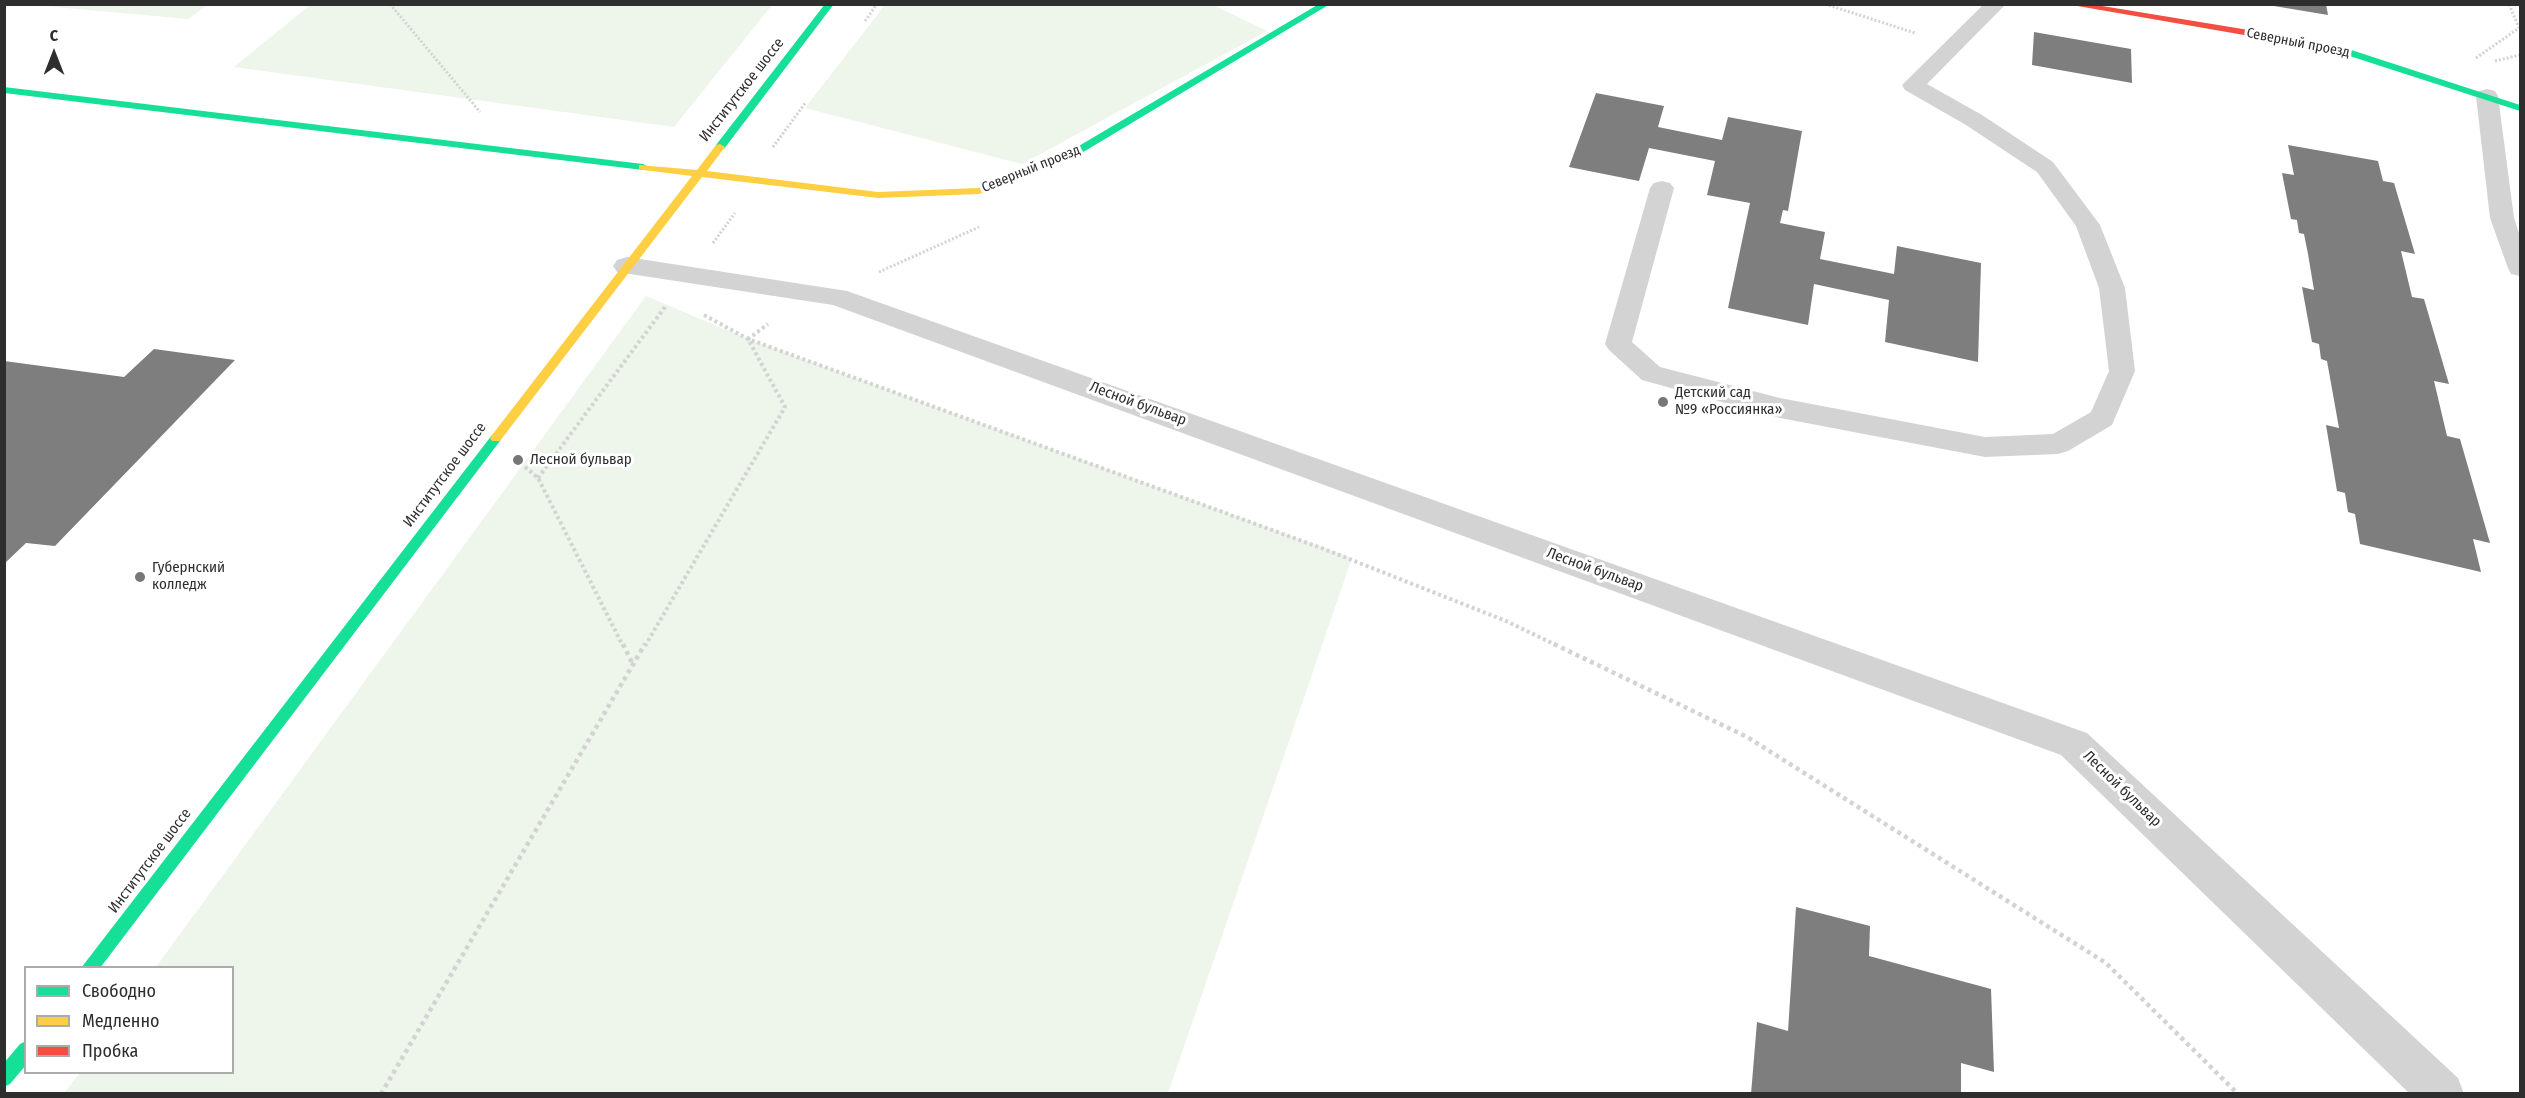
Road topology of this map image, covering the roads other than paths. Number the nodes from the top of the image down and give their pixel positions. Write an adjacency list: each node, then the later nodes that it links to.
1 (830, 4): 8 (street, Институтское шоссе)
2 (1996, 4): 9 (lane)
3 (2070, 4): 6 (street, Северный проезд)
4 (1313, 8): 8 (street, Северный проезд)
5 (4, 90): 8 (street, Северный проезд)
6 (2487, 96): 7 (street, Северный проезд); 10 (lane)
7 (2520, 108)
8 (700, 172): 11 (street, Институтское шоссе)
9 (1662, 188)
10 (2511, 217): 12 (lane)
11 (627, 266): 13 (street, Институтское шоссе); 16 (street, Лесной бульвар)
12 (2520, 268)
13 (91, 966)
14 (24, 1053): 15 (street)
15 (4, 1078)
16 (2442, 1094)

